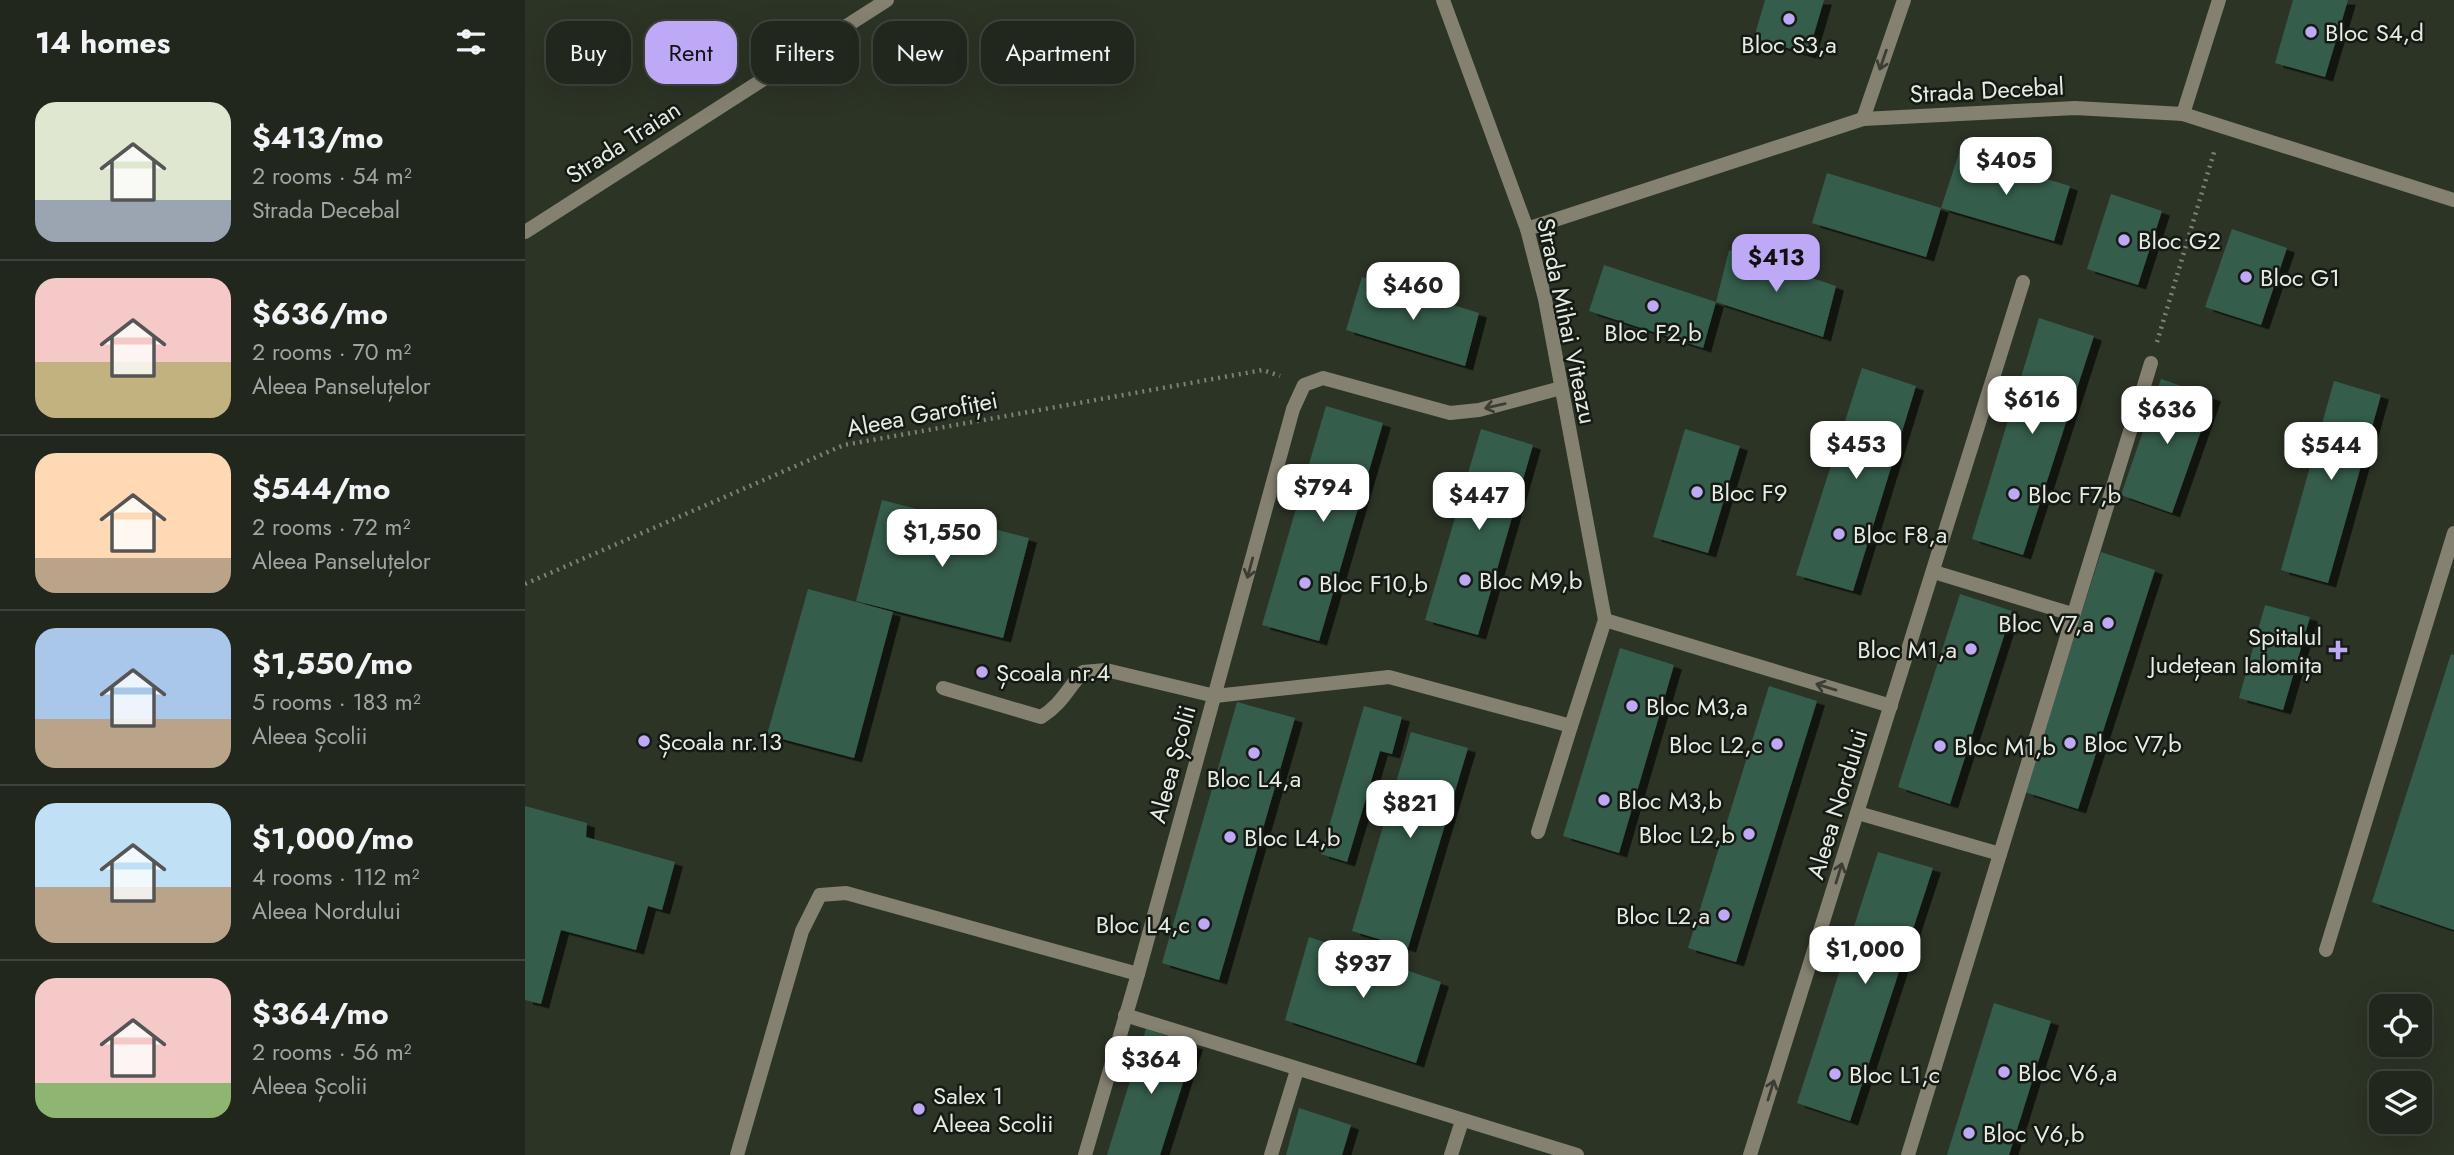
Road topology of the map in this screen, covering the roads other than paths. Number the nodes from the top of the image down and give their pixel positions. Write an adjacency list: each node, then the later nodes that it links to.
1 (887, 0): 9 (street, Strada Traian)
2 (1443, 0): 8 (street, Strada Mihai Viteazu)
3 (1904, 0): 6 (street, one-way to 6)
4 (2219, 0): 5 (street)
5 (2183, 114): 6 (street, Strada Decebal); 7 (street, Strada Decebal)
6 (1863, 119): 8 (street, Strada Decebal)
7 (2454, 200)
8 (1527, 229): 12 (street, Strada Mihai Viteazu)
9 (525, 232)
10 (2023, 282): 14 (street, Aleea Nordului)
11 (2151, 363): 15 (street)
12 (1561, 388): 16 (street, Strada Mihai Viteazu); 18 (street, Aleea Școlii, one-way to 18)
13 (2454, 533): 24 (street)
14 (1934, 572): 15 (street); 19 (street, Aleea Nordului)
15 (2072, 614): 23 (street)
16 (1605, 620): 19 (street, Aleea Nordului, one-way to 16); 20 (street)
17 (943, 688): 18 (street)
18 (1215, 696): 20 (street); 25 (street, Aleea Școlii)
19 (1891, 706): 21 (street, Aleea Nordului)
20 (1571, 726): 22 (street)
21 (1858, 813): 23 (street); 34 (street, Aleea Nordului, one-way to 21)
22 (1538, 832)
23 (2000, 854): 35 (street)
24 (2326, 950)
25 (1138, 974): 26 (street, Aleea Școlii); 29 (street)
26 (1125, 1015): 27 (street); 30 (street, Aleea Școlii)
27 (1297, 1070): 28 (street); 31 (street)
28 (1462, 1121): 32 (street); 33 (street)
29 (737, 1155)
30 (1085, 1155)
31 (1271, 1155)
32 (1451, 1155)
33 (1577, 1155)
34 (1750, 1155)
35 (1908, 1155)

